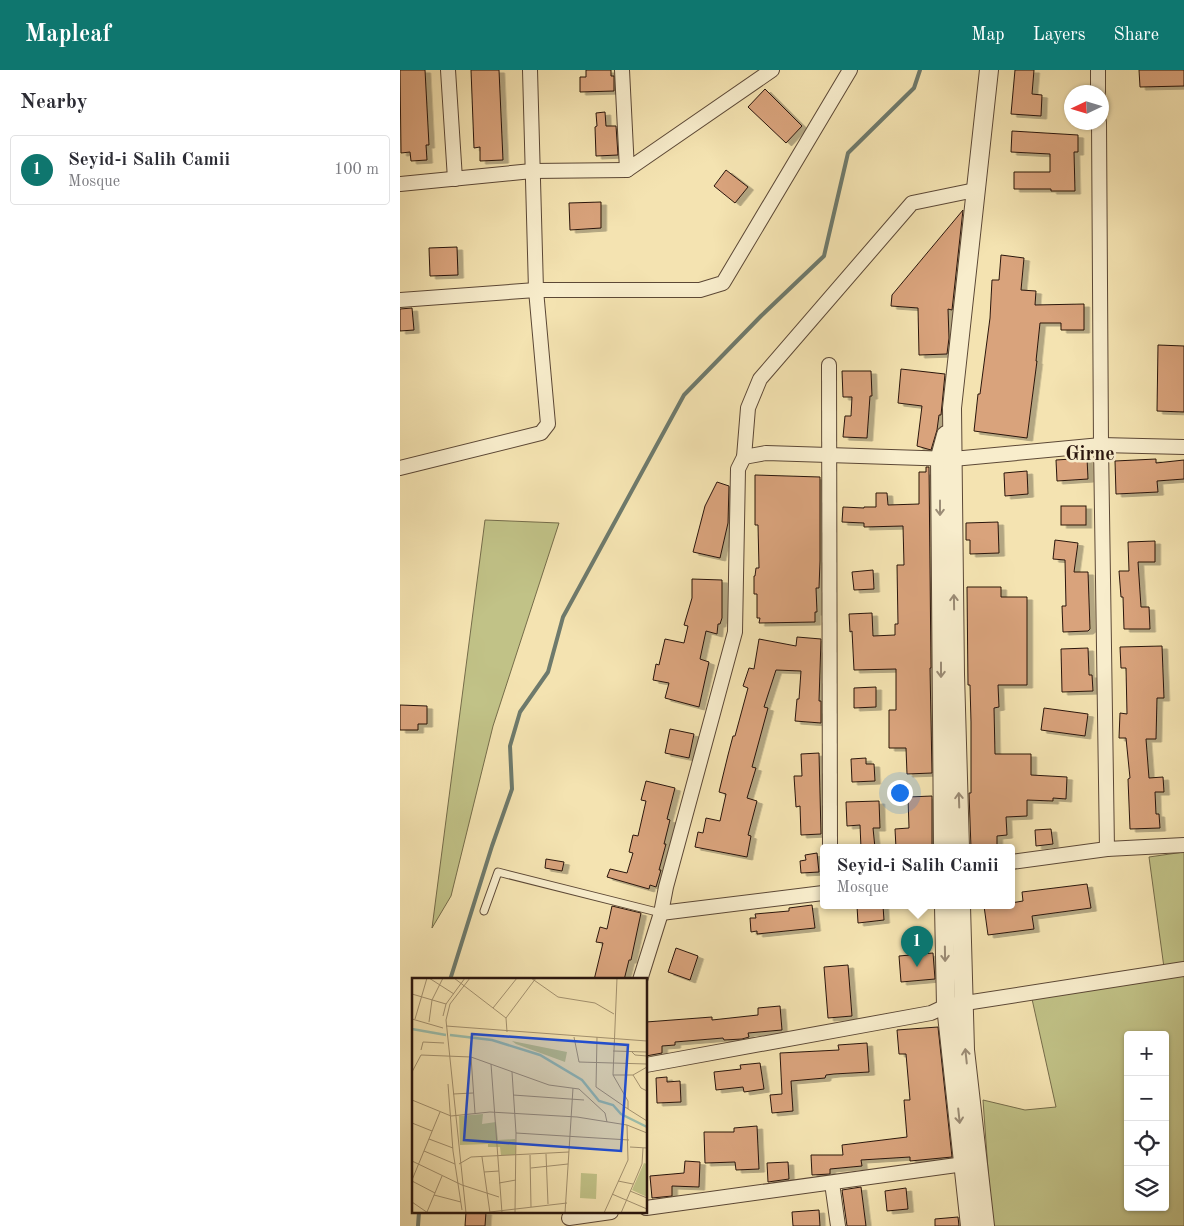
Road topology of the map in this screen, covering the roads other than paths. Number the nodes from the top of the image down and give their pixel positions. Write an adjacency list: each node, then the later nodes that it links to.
1 (448, 70): 12 (street)
2 (530, 70): 11 (street)
3 (622, 70): 10 (street)
4 (772, 70): 10 (street)
5 (850, 70): 15 (street)
6 (989, 70): 14 (street)
7 (1098, 70): 8 (street)
8 (1098, 85)
9 (1099, 130): 18 (street)
10 (627, 170): 11 (street)
11 (532, 171): 12 (street); 15 (street)
12 (455, 179): 13 (street)
13 (400, 184)
14 (975, 190): 21 (street); 22 (street)
15 (536, 290): 16 (street); 23 (street)
16 (400, 300)
17 (829, 365): 20 (street)
18 (1101, 445): 19 (street); 22 (street); 28 (street)
19 (1184, 447)
20 (829, 455): 21 (street); 22 (street); 24 (street)
21 (744, 457): 34 (street)
22 (946, 458): 25 (street, one-way to 25); 26 (street, one-way to 22)
23 (400, 468)
24 (830, 844)
25 (943, 844)
26 (960, 844)
27 (1184, 845): 28 (street)
28 (1106, 850): 29 (street)
29 (1015, 861)
30 (820, 893): 34 (street)
31 (944, 909): 38 (street, one-way to 38)
32 (961, 909): 37 (street)
33 (484, 911): 34 (lane)
34 (661, 912): 36 (street)
35 (1184, 969): 37 (street)
36 (641, 978)
37 (964, 1004): 38 (street); 40 (street, one-way to 37)
38 (946, 1006): 39 (street); 40 (street, one-way to 40)
39 (648, 1065)
40 (970, 1161): 41 (street); 46 (street); 47 (street)
41 (832, 1183): 42 (street); 45 (street)
42 (648, 1208)
43 (599, 1214): 44 (street)
44 (569, 1219)
45 (838, 1226)
46 (970, 1226)
47 (985, 1226)

